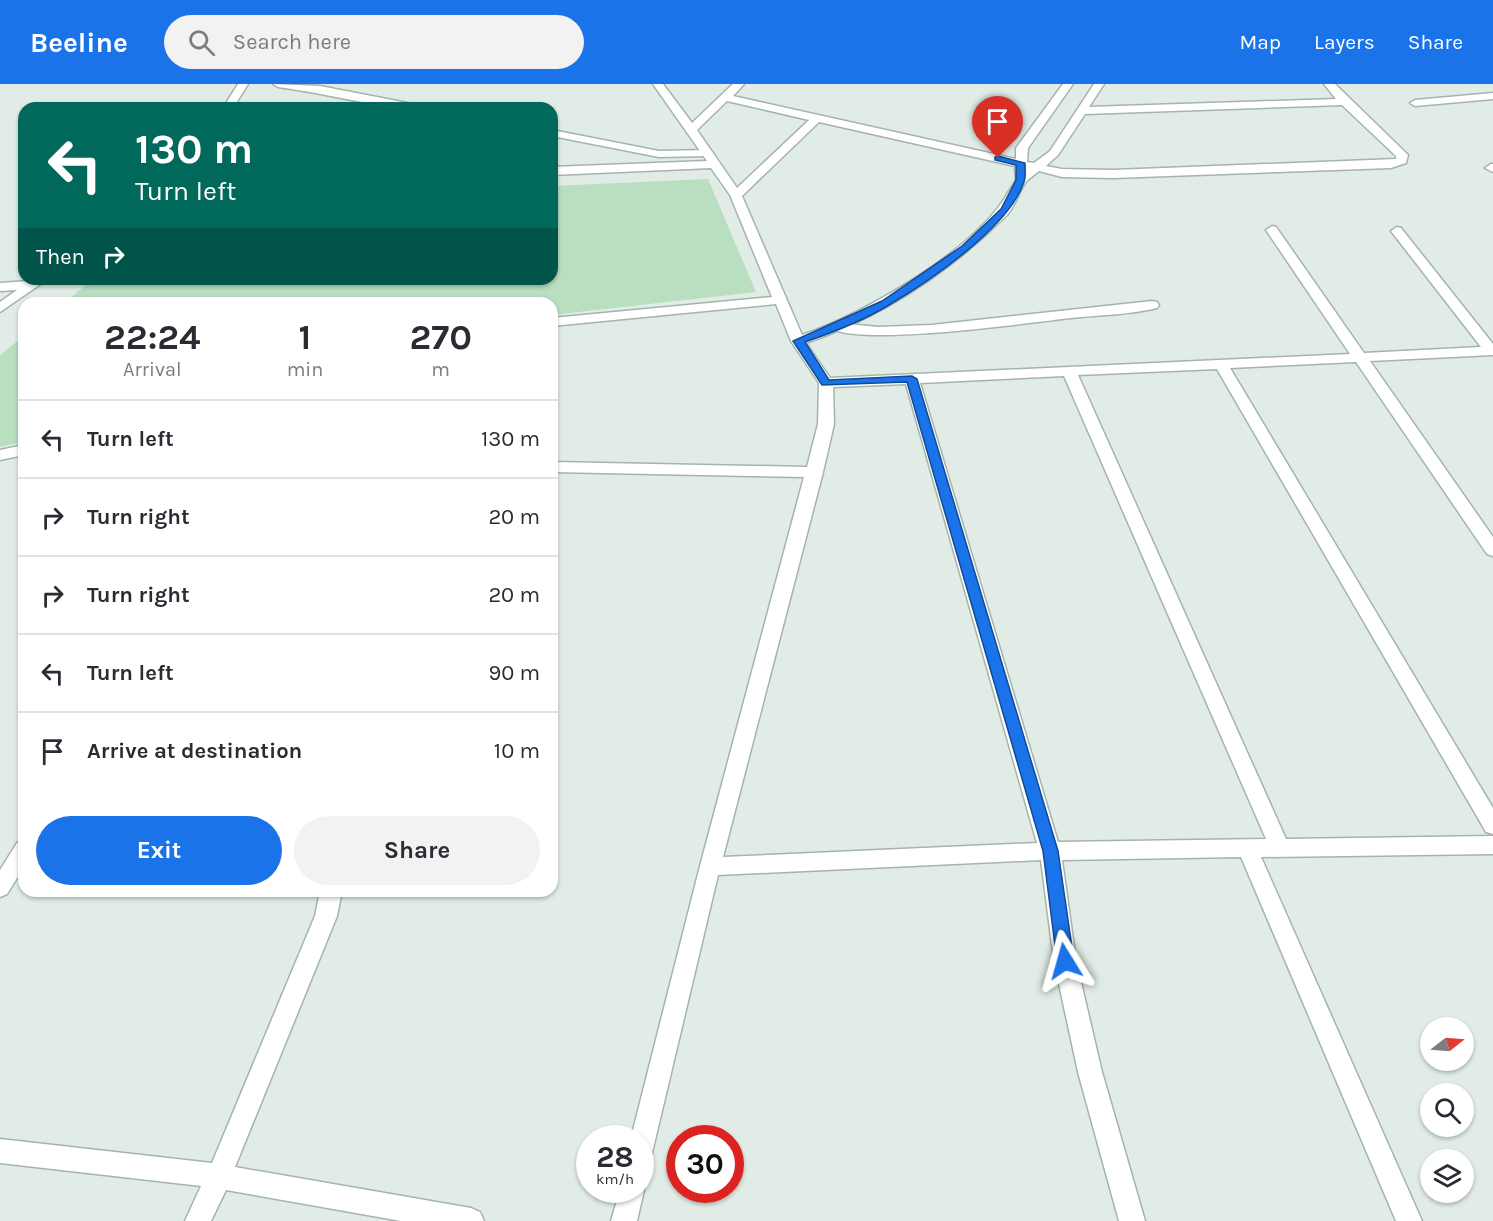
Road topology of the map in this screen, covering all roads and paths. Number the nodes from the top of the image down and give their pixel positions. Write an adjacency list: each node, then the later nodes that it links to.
1 (243, 84): 10 (street)
2 (279, 84): 11 (street)
3 (658, 84): 16 (street)
4 (739, 84): 9 (street)
5 (1068, 84): 19 (street)
6 (1099, 84): 14 (street)
7 (1329, 84): 12 (street)
8 (1493, 96): 13 (street)
9 (723, 97): 15 (street); 16 (street)
10 (232, 102)
11 (387, 102)
12 (1345, 102): 14 (street); 20 (street)
13 (1415, 103)
14 (1081, 111): 20 (street)
15 (817, 118): 19 (street); 23 (street)
16 (691, 130): 18 (street)
17 (558, 134): 18 (street)
18 (711, 159): 21 (street); 23 (street)
19 (1020, 163): 20 (street); 22 (street)
20 (1038, 168): 22 (street)
21 (558, 171)
22 (1021, 180): 33 (street)
23 (736, 195): 29 (street)
24 (1272, 230): 36 (street)
25 (1397, 231): 35 (street)
26 (18, 284): 28 (street)
27 (34, 285): 31 (street)
28 (0, 286)
29 (779, 300): 32 (street); 34 (street)
30 (1152, 305): 33 (street)
31 (0, 308)
32 (558, 321)
33 (838, 327): 34 (street)
34 (798, 341): 40 (street)
35 (1492, 350): 36 (street)
36 (1360, 357): 37 (street); 45 (street)
37 (1221, 364): 38 (street); 46 (street)
38 (1069, 371): 39 (street); 48 (street)
39 (912, 379): 40 (street); 49 (street)
40 (826, 383): 44 (street)
41 (18, 451): 42 (street)
42 (0, 455)
43 (558, 467): 44 (street)
44 (815, 472): 51 (street)
45 (1493, 550)
46 (1492, 841): 48 (street)
47 (1247, 848): 48 (street); 49 (street); 62 (street)
48 (1280, 848)
49 (1050, 851): 51 (street); 61 (street)
50 (18, 859): 52 (street)
51 (710, 866): 54 (street)
52 (0, 888)
53 (330, 897): 56 (street)
54 (647, 1125)
55 (0, 1151): 56 (street)
56 (219, 1176): 58 (street); 59 (street)
57 (629, 1203): 60 (street)
58 (198, 1221)
59 (471, 1221)
60 (624, 1221)
61 (1132, 1221)
62 (1408, 1221)

